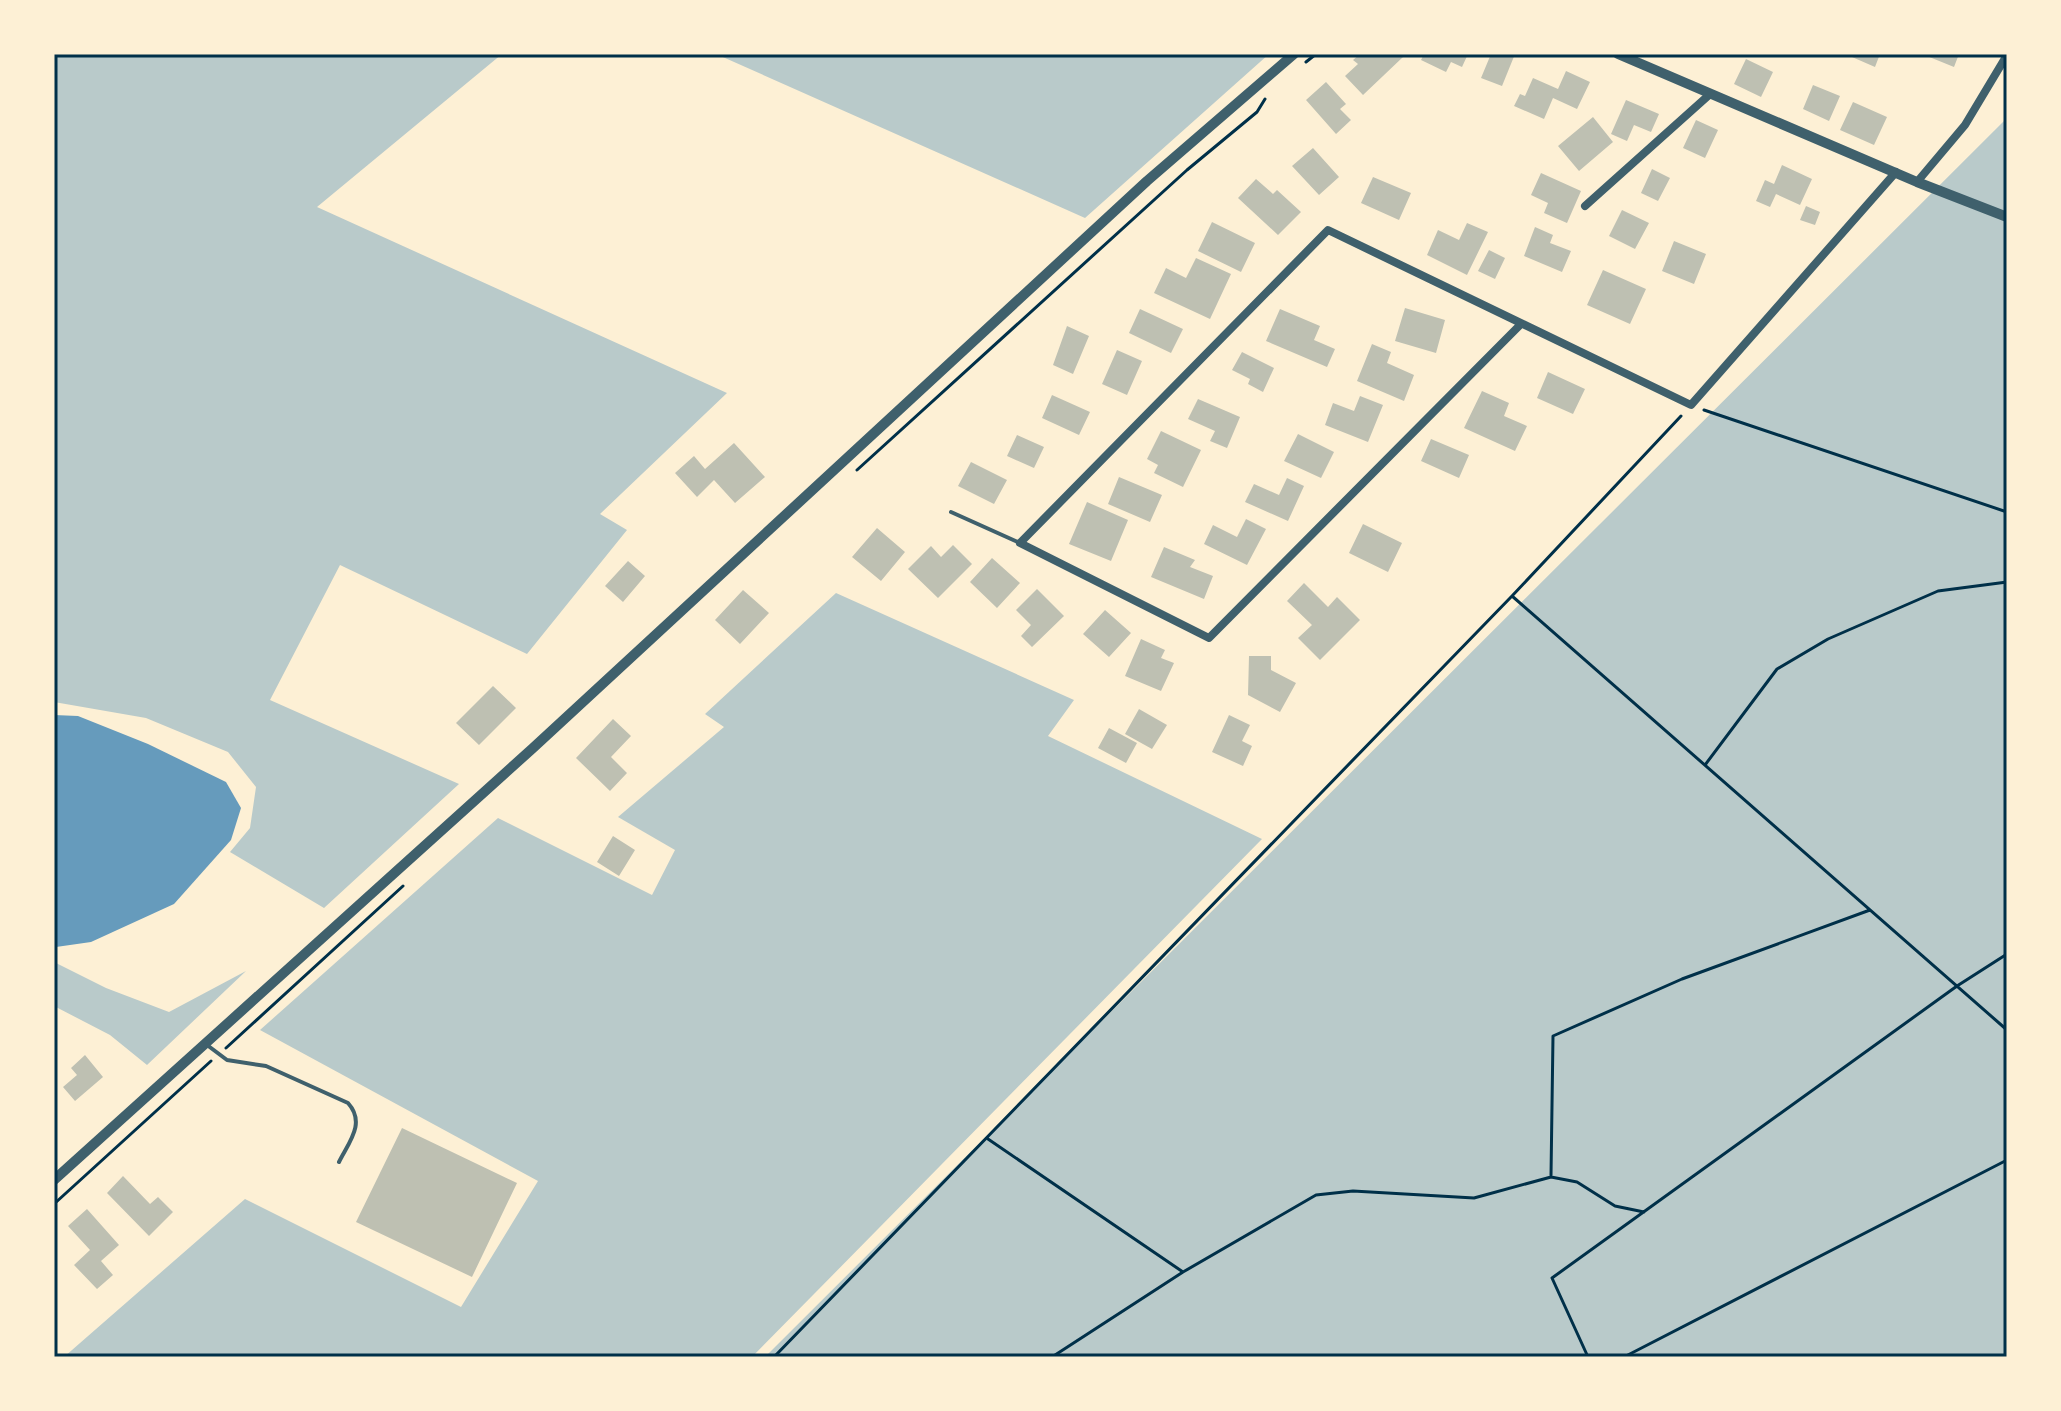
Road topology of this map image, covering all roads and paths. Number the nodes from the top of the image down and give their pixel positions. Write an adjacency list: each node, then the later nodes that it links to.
1 (1294, 54): 21 (street)
2 (1618, 54): 4 (street)
3 (2007, 55): 6 (street)
4 (1709, 95): 5 (street); 7 (street)
5 (1896, 172): 6 (street); 10 (street)
6 (1917, 182): 8 (street)
7 (1585, 206)
8 (2007, 217)
9 (1520, 325): 10 (street); 13 (street); 13 (street)
10 (1691, 405): 12 (path); 15 (path)
11 (951, 512): 13 (lane)
12 (2007, 512)
13 (1020, 543)
14 (2007, 582): 16 (path)
15 (1512, 596): 16 (path); 22 (path)
16 (1705, 765): 17 (path)
17 (1870, 910): 19 (path); 25 (path)
18 (2007, 954): 19 (path)
19 (1957, 986): 20 (path); 27 (path)
20 (2007, 1030)
21 (205, 1043): 24 (lane); 26 (street)
22 (987, 1139): 28 (path); 29 (path)
23 (2007, 1160): 32 (path)
24 (339, 1162)
25 (1551, 1177): 27 (path); 28 (path)
26 (54, 1180)
27 (1644, 1212): 31 (path)
28 (1183, 1272): 30 (path)
29 (774, 1357)
30 (1052, 1357)
31 (1588, 1357)
32 (1624, 1357)

